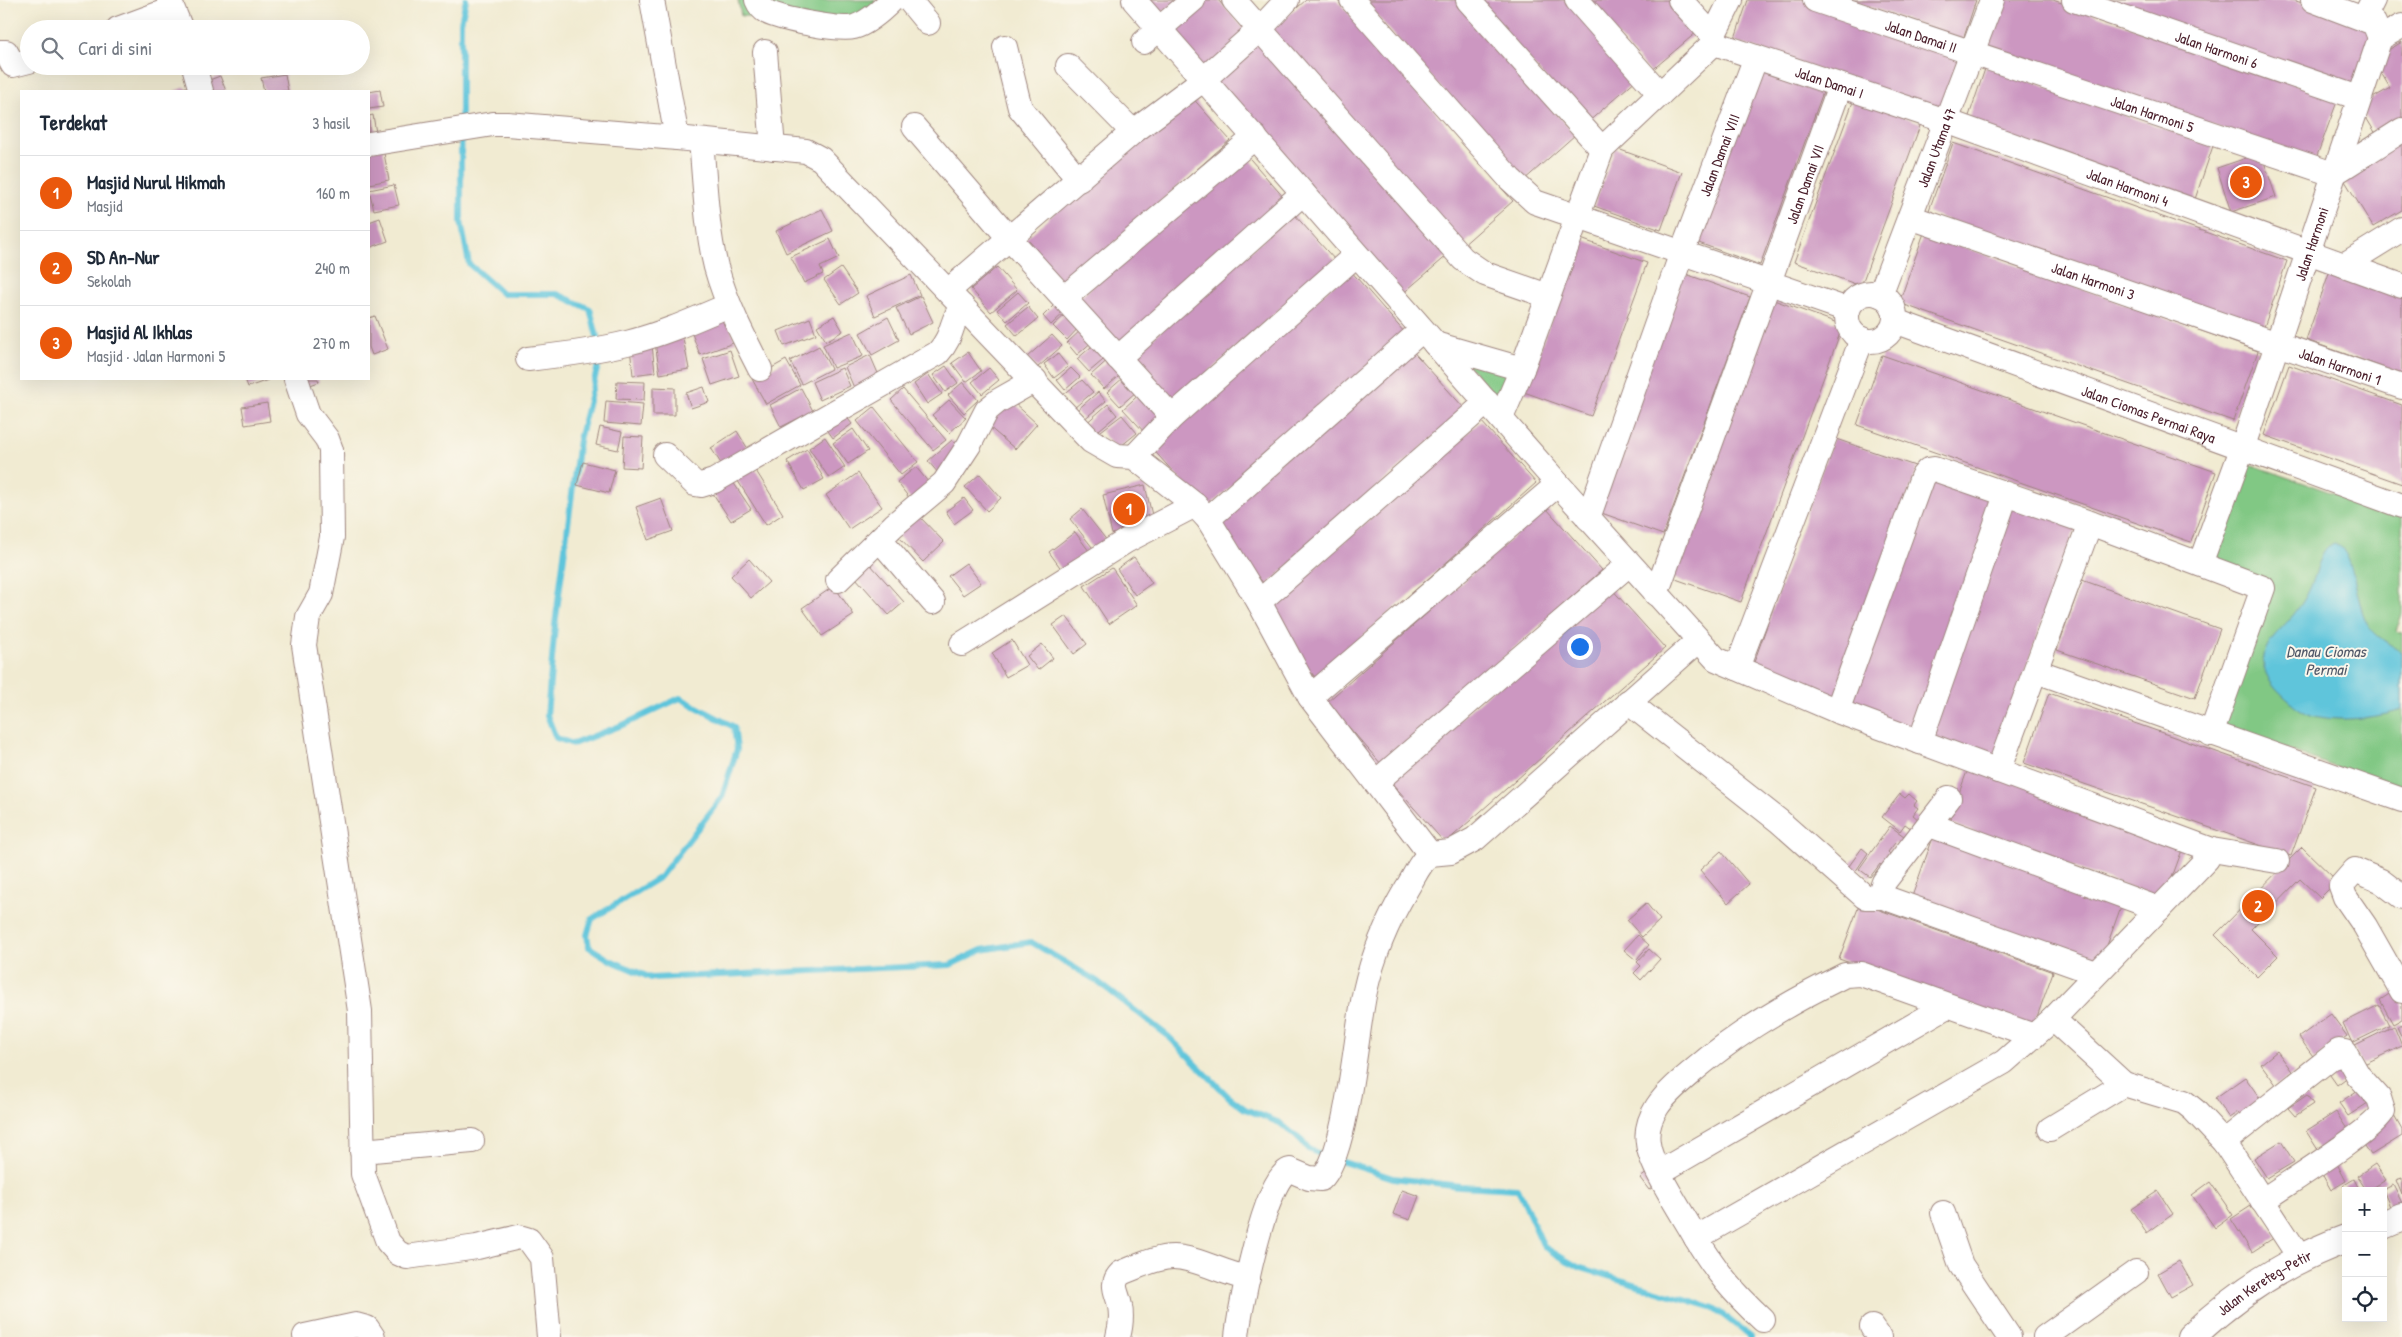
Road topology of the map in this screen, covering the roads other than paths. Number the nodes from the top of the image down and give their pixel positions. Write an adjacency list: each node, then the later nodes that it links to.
1 (652, 0): 44 (street)
2 (757, 0): 3 (street)
3 (892, 0)
4 (908, 0): 21 (street)
5 (1134, 0): 24 (street)
6 (1193, 0): 24 (street)
7 (1234, 0): 23 (street)
8 (1287, 0): 23 (street)
9 (1352, 0): 53 (street)
10 (1468, 0): 49 (street)
11 (1577, 0): 38 (street)
12 (1680, 0): 26 (street)
13 (1731, 0): 26 (street)
14 (1815, 0): 28 (street, Jalan Damai II)
15 (1992, 0): 28 (street, Jalan Utama 47)
16 (2074, 0): 39 (street, Jalan Harmoni 6)
17 (2313, 0): 18 (street)
18 (2368, 9): 25 (street)
19 (174, 12): 20 (street)
20 (148, 20)
21 (928, 23)
22 (2402, 26): 25 (street)
23 (1260, 29): 35 (street); 64 (street)
24 (1152, 36): 35 (street)
25 (2380, 38): 39 (street, Jalan Harmoni)
26 (1713, 40): 31 (street, Jalan Damai I); 38 (street)
27 (1005, 47): 51 (street)
28 (1973, 51): 40 (street, Jalan Utama 47); 50 (street, Jalan Harmoni 5)
29 (0, 52): 32 (street)
30 (765, 52): 48 (street)
31 (1756, 57): 36 (street, Jalan Damai I); 57 (street, Jalan Damai VIII)
32 (20, 63)
33 (1068, 66): 43 (street)
34 (197, 75): 37 (street)
35 (1204, 79): 43 (street); 45 (street)
36 (1840, 86): 40 (street, Jalan Damai I); 61 (street, Jalan Damai VII)
37 (201, 90)
38 (1660, 94): 49 (street)
39 (2359, 98): 50 (street, Jalan Harmoni)
40 (1946, 121): 54 (street, Jalan Utama 47); 58 (street, Jalan Harmoni 4)
41 (914, 127): 56 (street)
42 (2402, 130): 50 (street)
43 (1133, 132): 51 (street)
44 (677, 138): 46 (street); 47 (street)
45 (1255, 138): 52 (street); 65 (street)
46 (701, 141): 48 (street); 67 (street)
47 (370, 144)
48 (774, 148): 66 (street)
49 (1602, 149): 53 (street)
50 (2333, 174): 58 (street, Jalan Harmoni)
51 (1079, 180): 56 (street)
52 (1303, 193): 59 (street); 73 (street)
53 (1577, 216): 57 (street); 64 (street)
54 (1910, 217): 63 (street, Jalan Utama 47); 72 (street, Jalan Harmoni 3)
55 (2402, 229): 60 (street)
56 (1010, 239): 65 (street); 66 (street)
57 (1683, 252): 61 (street); 89 (street, Jalan Damai VIII)
58 (2307, 253): 60 (street, Jalan Harmoni 4); 72 (street, Jalan Harmoni)
59 (1356, 255): 70 (street); 81 (street)
60 (2344, 266): 62 (street, Jalan Harmoni 4)
61 (1769, 282): 68 (street); 95 (street, Jalan Damai VII)
62 (2402, 286)
63 (1880, 295): 68 (street); 69 (street)
64 (1548, 296): 76 (street)
65 (1064, 298): 73 (street)
66 (955, 299): 78 (street); 83 (street)
67 (729, 305): 74 (street); 75 (street)
68 (1848, 310): 71 (street)
69 (1895, 321): 71 (street); 82 (street, Jalan Ciomas Permai Raya)
70 (1429, 337): 76 (street); 80 (street); 88 (street)
71 (1862, 339): 100 (street)
72 (2277, 343): 79 (street, Jalan Harmoni 1); 82 (street, Jalan Harmoni)
73 (1118, 358): 81 (street)
74 (528, 359)
75 (760, 369)
76 (1522, 369): 80 (street)
77 (296, 380): 127 (street)
78 (1035, 380): 84 (street); 91 (street)
79 (2402, 387)
80 (1494, 410): 85 (street); 97 (street)
81 (1172, 417): 84 (street)
82 (2242, 449): 87 (street, Jalan Ciomas Permai Raya); 93 (street, Jalan Harmoni)
83 (665, 455)
84 (1134, 457): 88 (street)
85 (1558, 484): 89 (street); 102 (street)
86 (2006, 495): 90 (street); 104 (street); 106 (street)
87 (2402, 506)
88 (1202, 512): 97 (street); 99 (street)
89 (1588, 518): 92 (street)
90 (2090, 523): 93 (street); 101 (street)
91 (880, 540): 94 (street); 96 (street)
92 (1629, 564): 95 (street); 108 (street)
93 (2200, 564): 105 (street)
94 (838, 580)
95 (1656, 594): 98 (street)
96 (933, 602)
97 (1259, 602): 102 (street)
98 (1698, 641): 100 (street); 103 (street)
99 (962, 644)
100 (1737, 668): 104 (street)
101 (2036, 671): 105 (street); 107 (street)
102 (1310, 696): 108 (street)
103 (1628, 702): 113 (street); 115 (street)
104 (1836, 711): 106 (street)
105 (2211, 734): 110 (street)
106 (1920, 742): 107 (street)
107 (1998, 770): 112 (street)
108 (1376, 782): 113 (street)
109 (1949, 798): 111 (street)
110 (2402, 800)
111 (1930, 825): 115 (street); 117 (street)
112 (2212, 850): 114 (street); 117 (street)
113 (1430, 854): 137 (street)
114 (2277, 861)
115 (1883, 897): 118 (street)
116 (2402, 897): 119 (street)
117 (2159, 909): 118 (street)
118 (2096, 973): 121 (street)
119 (2402, 991)
120 (1947, 1006): 122 (street); 128 (street); 128 (street)
121 (2053, 1019): 122 (street); 123 (street)
122 (2034, 1036): 133 (street)
123 (2124, 1084): 124 (street); 126 (street)
124 (2050, 1130)
125 (472, 1141): 127 (street)
126 (2224, 1142): 129 (street); 129 (street)
127 (362, 1151): 142 (street)
128 (1660, 1172): 133 (street)
129 (2262, 1201): 135 (street)
130 (1943, 1213): 145 (street)
131 (2402, 1217): 132 (street)
132 (2387, 1223)
133 (1696, 1238): 138 (street)
134 (2342, 1241): 135 (street, Jalan Kereteg–Petir)
135 (2300, 1258): 139 (street, Jalan Kereteg–Petir)
136 (2136, 1272): 146 (street)
137 (1248, 1278): 143 (street); 144 (street)
138 (1763, 1320)
139 (2202, 1333)
140 (305, 1336): 141 (street)
141 (374, 1337)
142 (549, 1337)
143 (1118, 1337)
144 (1237, 1337)
145 (2009, 1337)
146 (2045, 1337)

